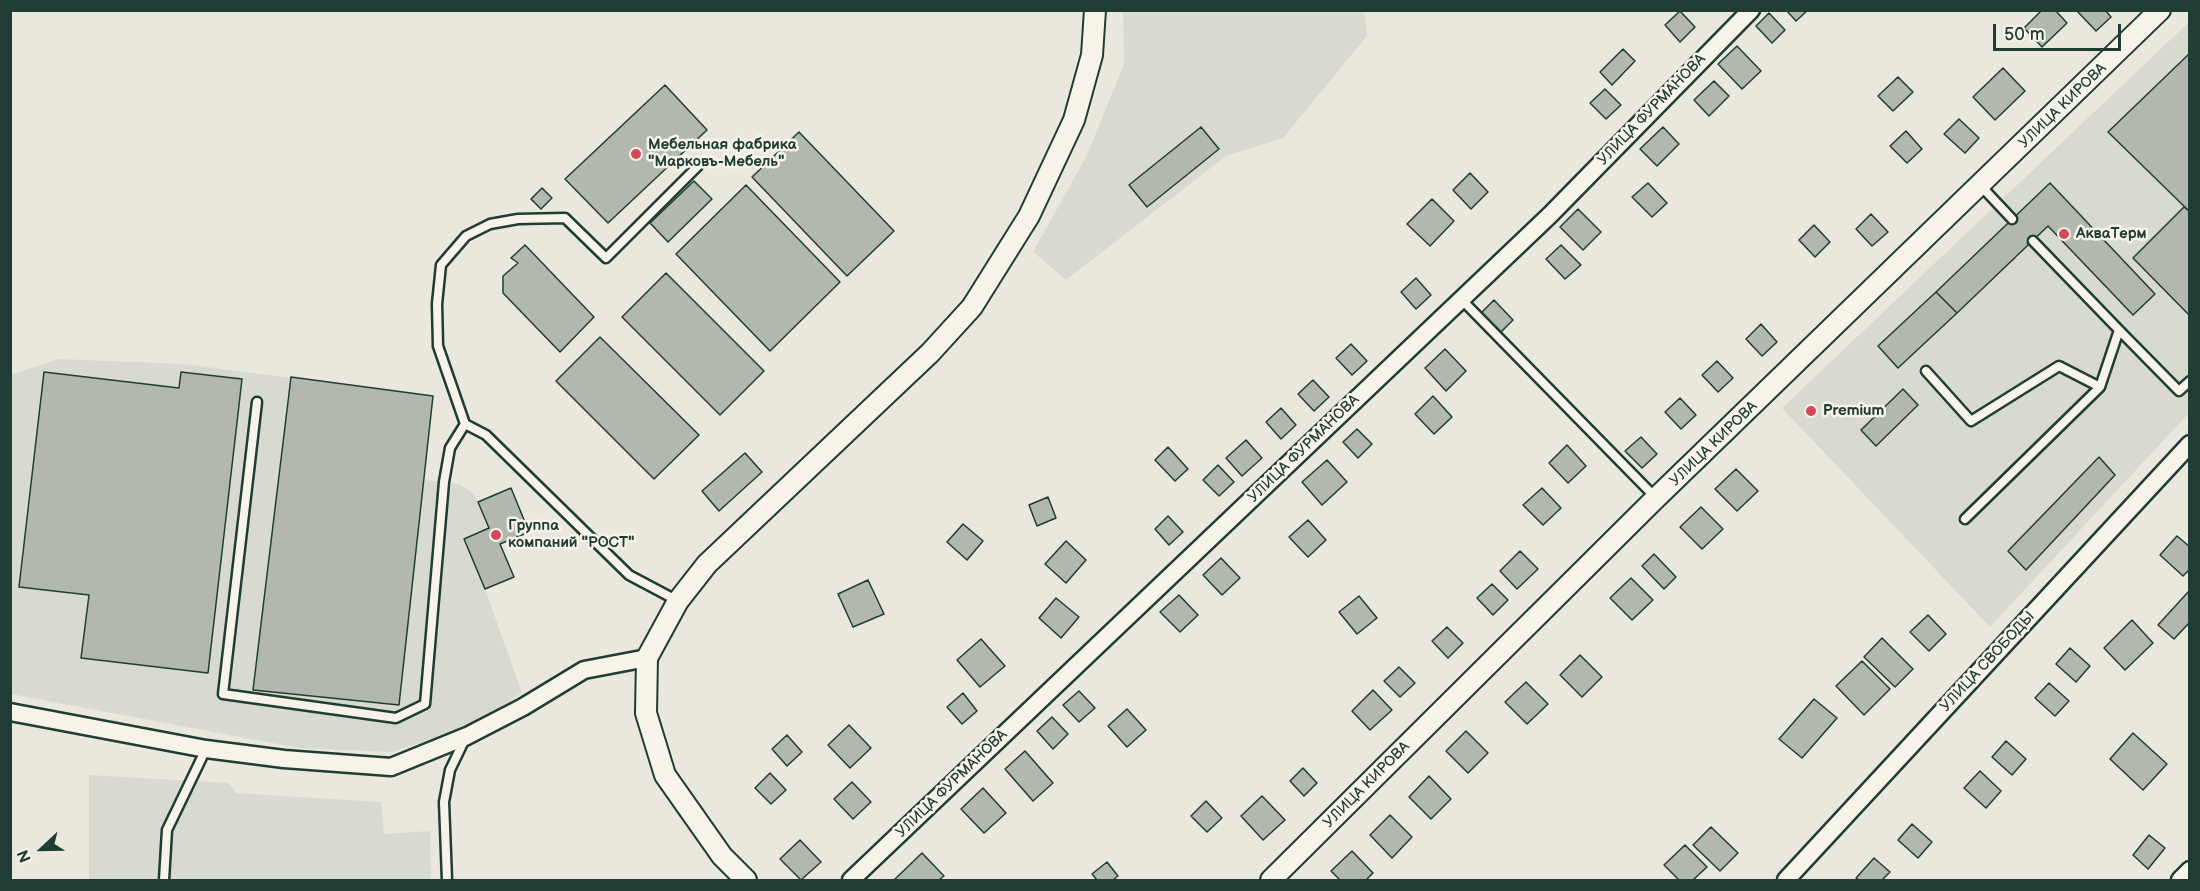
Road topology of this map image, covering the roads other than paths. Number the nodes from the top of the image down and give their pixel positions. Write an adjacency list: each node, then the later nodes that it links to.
1 (1095, 10): 18 (street)
2 (1751, 10): 8 (street, УЛИЦА ФУРМАНОВА)
3 (2160, 10): 5 (street, УЛИЦА КИРОВА)
4 (698, 166): 14 (lane)
5 (1981, 186): 6 (lane); 16 (street, УЛИЦА КИРОВА)
6 (2012, 219)
7 (2033, 241): 9 (lane)
8 (1462, 300): 16 (lane); 27 (street, УЛИЦА ФУРМАНОВА)
9 (2119, 330): 11 (lane); 12 (lane)
10 (1926, 371): 12 (lane)
11 (2190, 381)
12 (2100, 387): 17 (lane)
13 (257, 402): 14 (lane)
14 (465, 424): 18 (lane)
15 (2190, 444): 29 (street, УЛИЦА СВОБОДЫ)
16 (1656, 498): 28 (street, УЛИЦА КИРОВА)
17 (1965, 519)
18 (678, 601): 19 (street)
19 (647, 658): 21 (street); 26 (street)
20 (10, 712): 22 (street)
21 (467, 736): 22 (street); 25 (lane)
22 (206, 749): 24 (lane)
23 (2190, 870): 30 (street)
24 (165, 880)
25 (447, 880)
26 (746, 880)
27 (851, 880)
28 (1271, 880)
29 (1786, 880)
30 (2181, 880)

